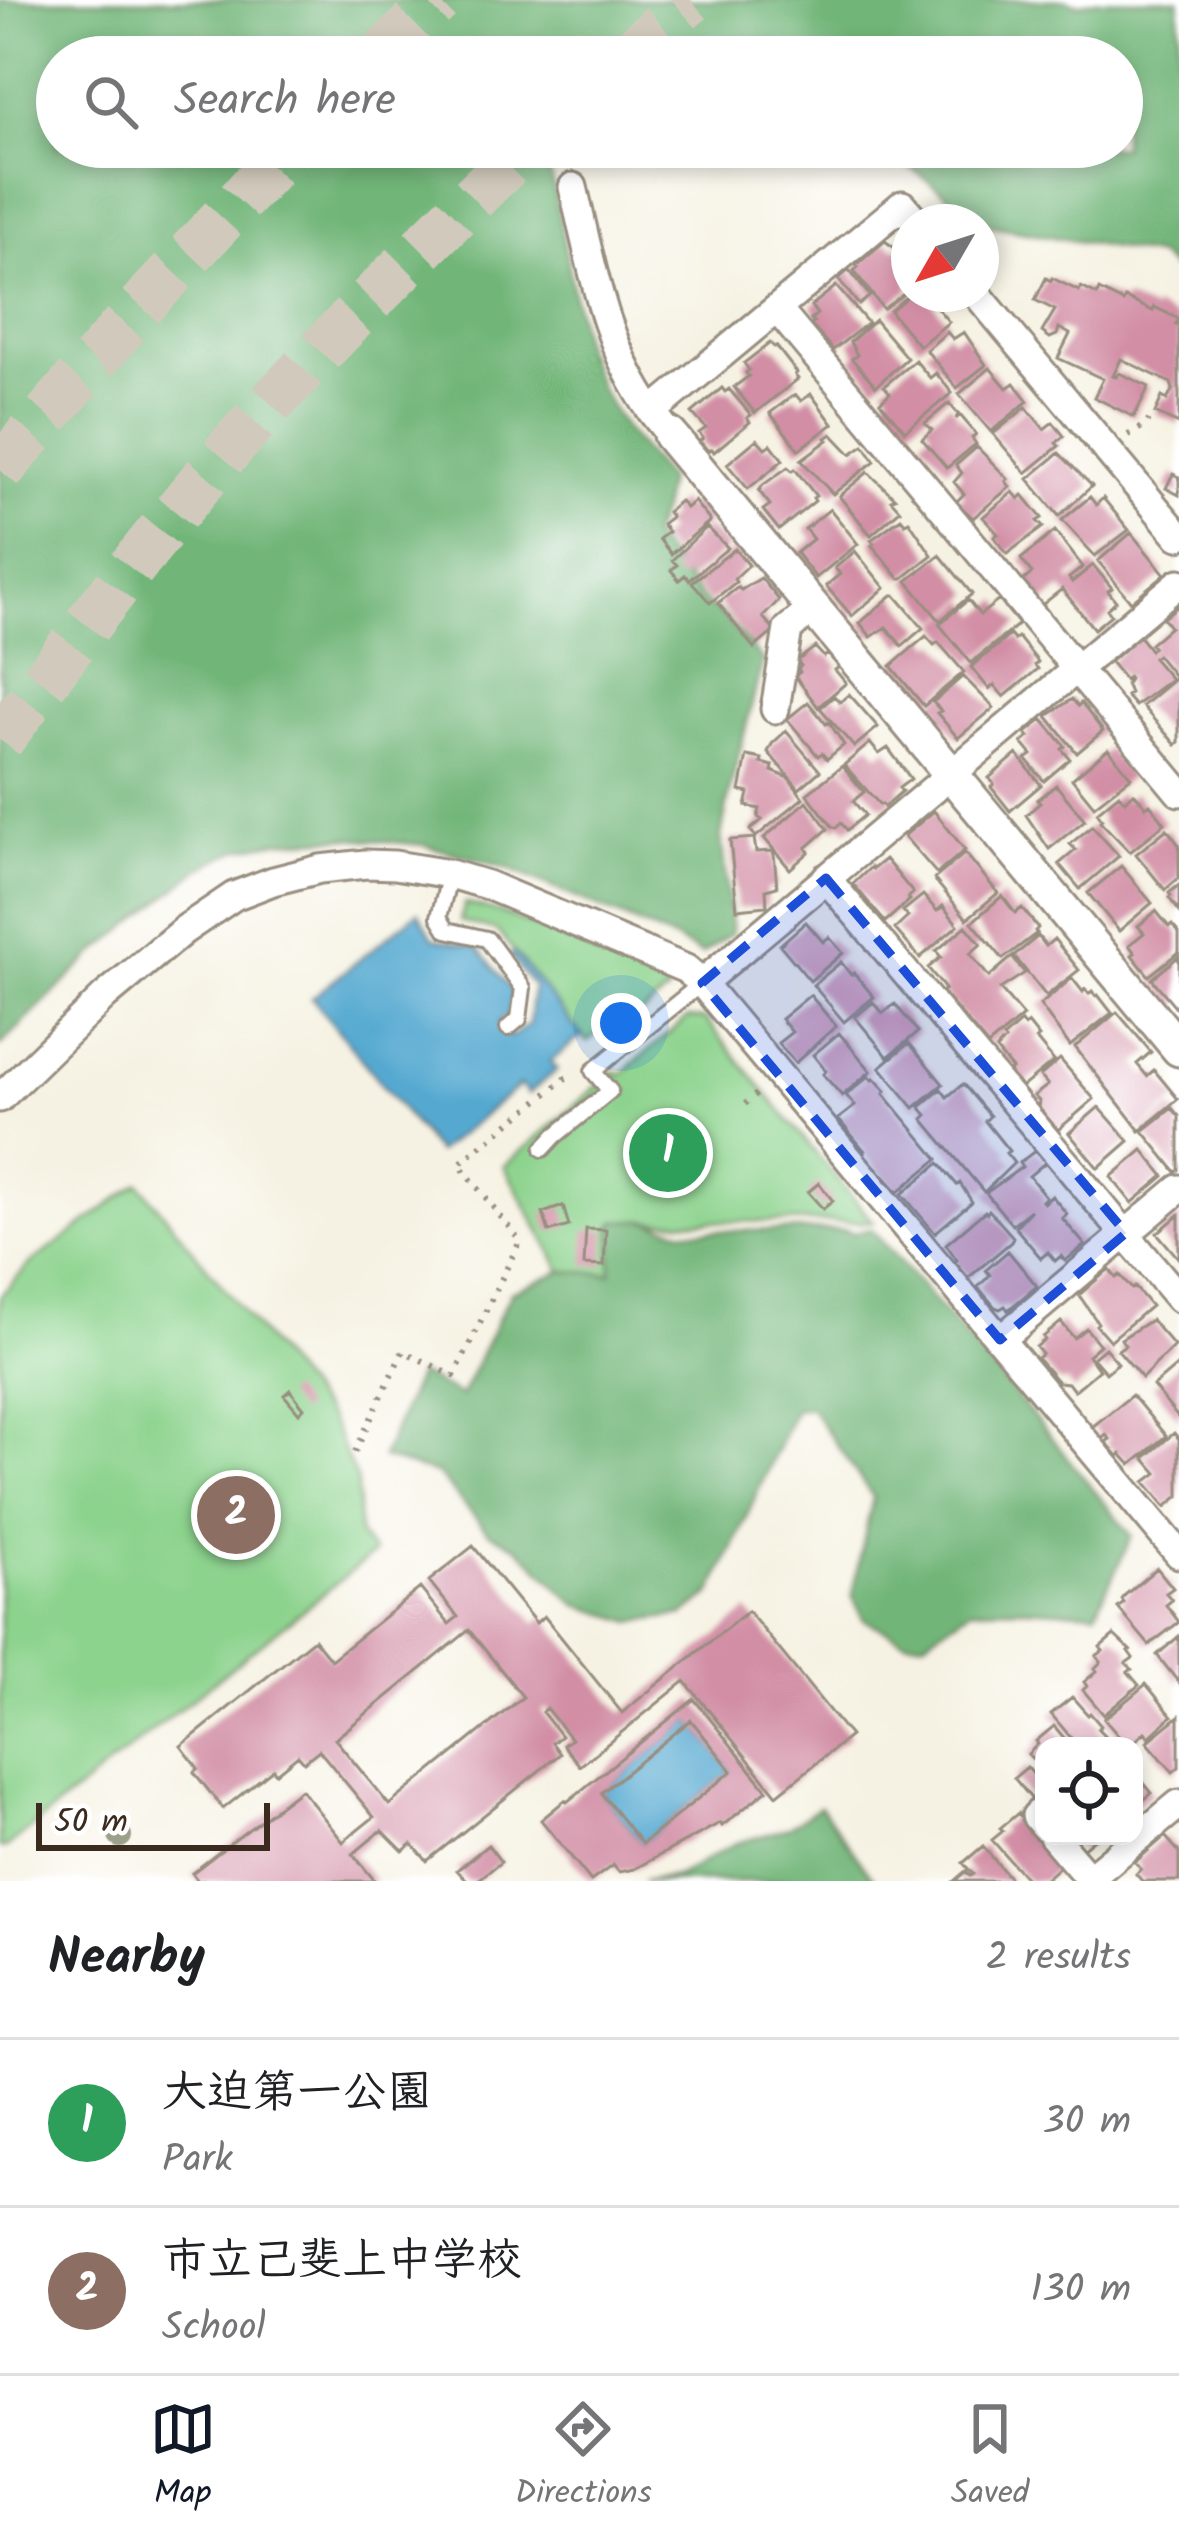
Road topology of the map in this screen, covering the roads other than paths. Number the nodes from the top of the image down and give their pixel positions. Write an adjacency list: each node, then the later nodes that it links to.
1 (574, 187): 5 (street)
2 (891, 214): 3 (street)
3 (777, 309): 5 (street); 9 (street)
4 (992, 312): 6 (street)
5 (661, 423): 8 (street)
6 (1179, 536)
7 (1179, 583): 9 (street)
8 (814, 608): 10 (street); 11 (street)
9 (1076, 669): 11 (street); 12 (street)
10 (776, 709)
11 (952, 775): 14 (street); 17 (street)
12 (1179, 792)
13 (450, 874): 15 (street); 16 (lane); 18 (street)
14 (826, 878): 15 (street); 21 (street)
15 (702, 983): 19 (lane); 23 (street)
16 (508, 1028)
17 (1179, 1049)
18 (0, 1098)
19 (543, 1149)
20 (1179, 1189): 21 (street)
21 (1126, 1233): 22 (street); 23 (street)
22 (1179, 1298)
23 (1000, 1340): 24 (street)
24 (1179, 1553)
25 (1178, 1807): 27 (street)
26 (1060, 1845): 27 (street)
27 (1087, 1880)

